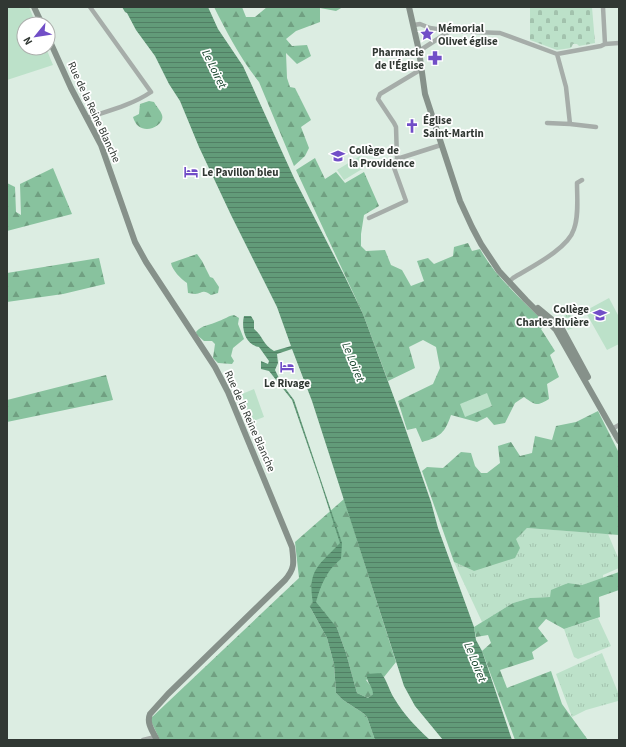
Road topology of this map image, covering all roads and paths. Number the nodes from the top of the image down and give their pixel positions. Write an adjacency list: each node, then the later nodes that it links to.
1 (90, 7): 12 (street)
2 (409, 7): 4 (street)
3 (603, 7): 7 (street)
4 (414, 25): 5 (street); 8 (street)
5 (450, 32): 8 (street); 9 (street)
6 (619, 43): 7 (street)
7 (605, 44): 9 (street)
8 (418, 51): 11 (street)
9 (557, 54): 14 (street)
10 (56, 55): 12 (street, Rue de la Reine Blanche)
11 (420, 70): 16 (street); 17 (street)
12 (87, 118): 23 (street, Rue de la Reine Blanche)
13 (547, 123): 14 (street)
14 (570, 124): 15 (street)
15 (596, 127)
16 (441, 145): 17 (street); 20 (street)
17 (397, 159): 19 (street)
18 (582, 180): 20 (street)
19 (369, 218)
20 (510, 281): 21 (street)
21 (617, 428): 22 (street)
22 (619, 441)
23 (156, 738): 24 (street)
24 (143, 740)

